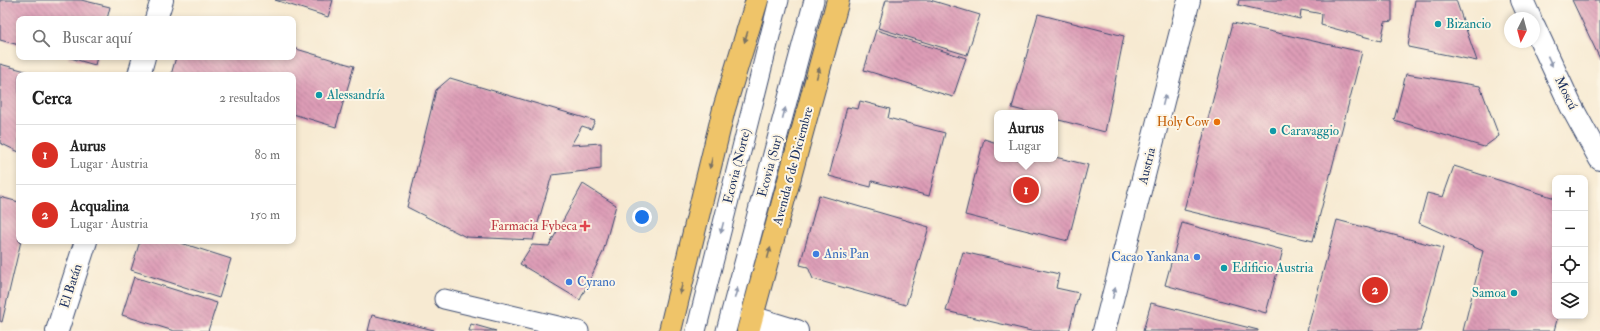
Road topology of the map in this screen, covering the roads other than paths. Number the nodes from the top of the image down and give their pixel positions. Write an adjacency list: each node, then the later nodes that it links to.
1 (162, 0): 9 (street)
2 (757, 0): 19 (main road, one-way to 19)
3 (779, 0): 20 (lane, Ecovia (Norte), one-way to 20)
4 (814, 0): 21 (lane, Ecovia (Sur), one-way to 4)
5 (838, 0): 16 (main road, Avenida 6 de Diciembre, one-way to 5)
6 (1189, 0): 23 (street, Austria, one-way to 6)
7 (1522, 0): 8 (street)
8 (1527, 12)
9 (157, 16)
10 (1540, 39): 13 (street, Moscú, one-way to 13)
11 (143, 60): 12 (street)
12 (139, 72)
13 (1600, 159)
14 (85, 244): 17 (street, El Batán)
15 (444, 299): 18 (lane)
16 (750, 324): 22 (street)
17 (57, 331)
18 (579, 331)
19 (670, 331)
20 (696, 331)
21 (726, 331)
22 (797, 331)
23 (1104, 331)

